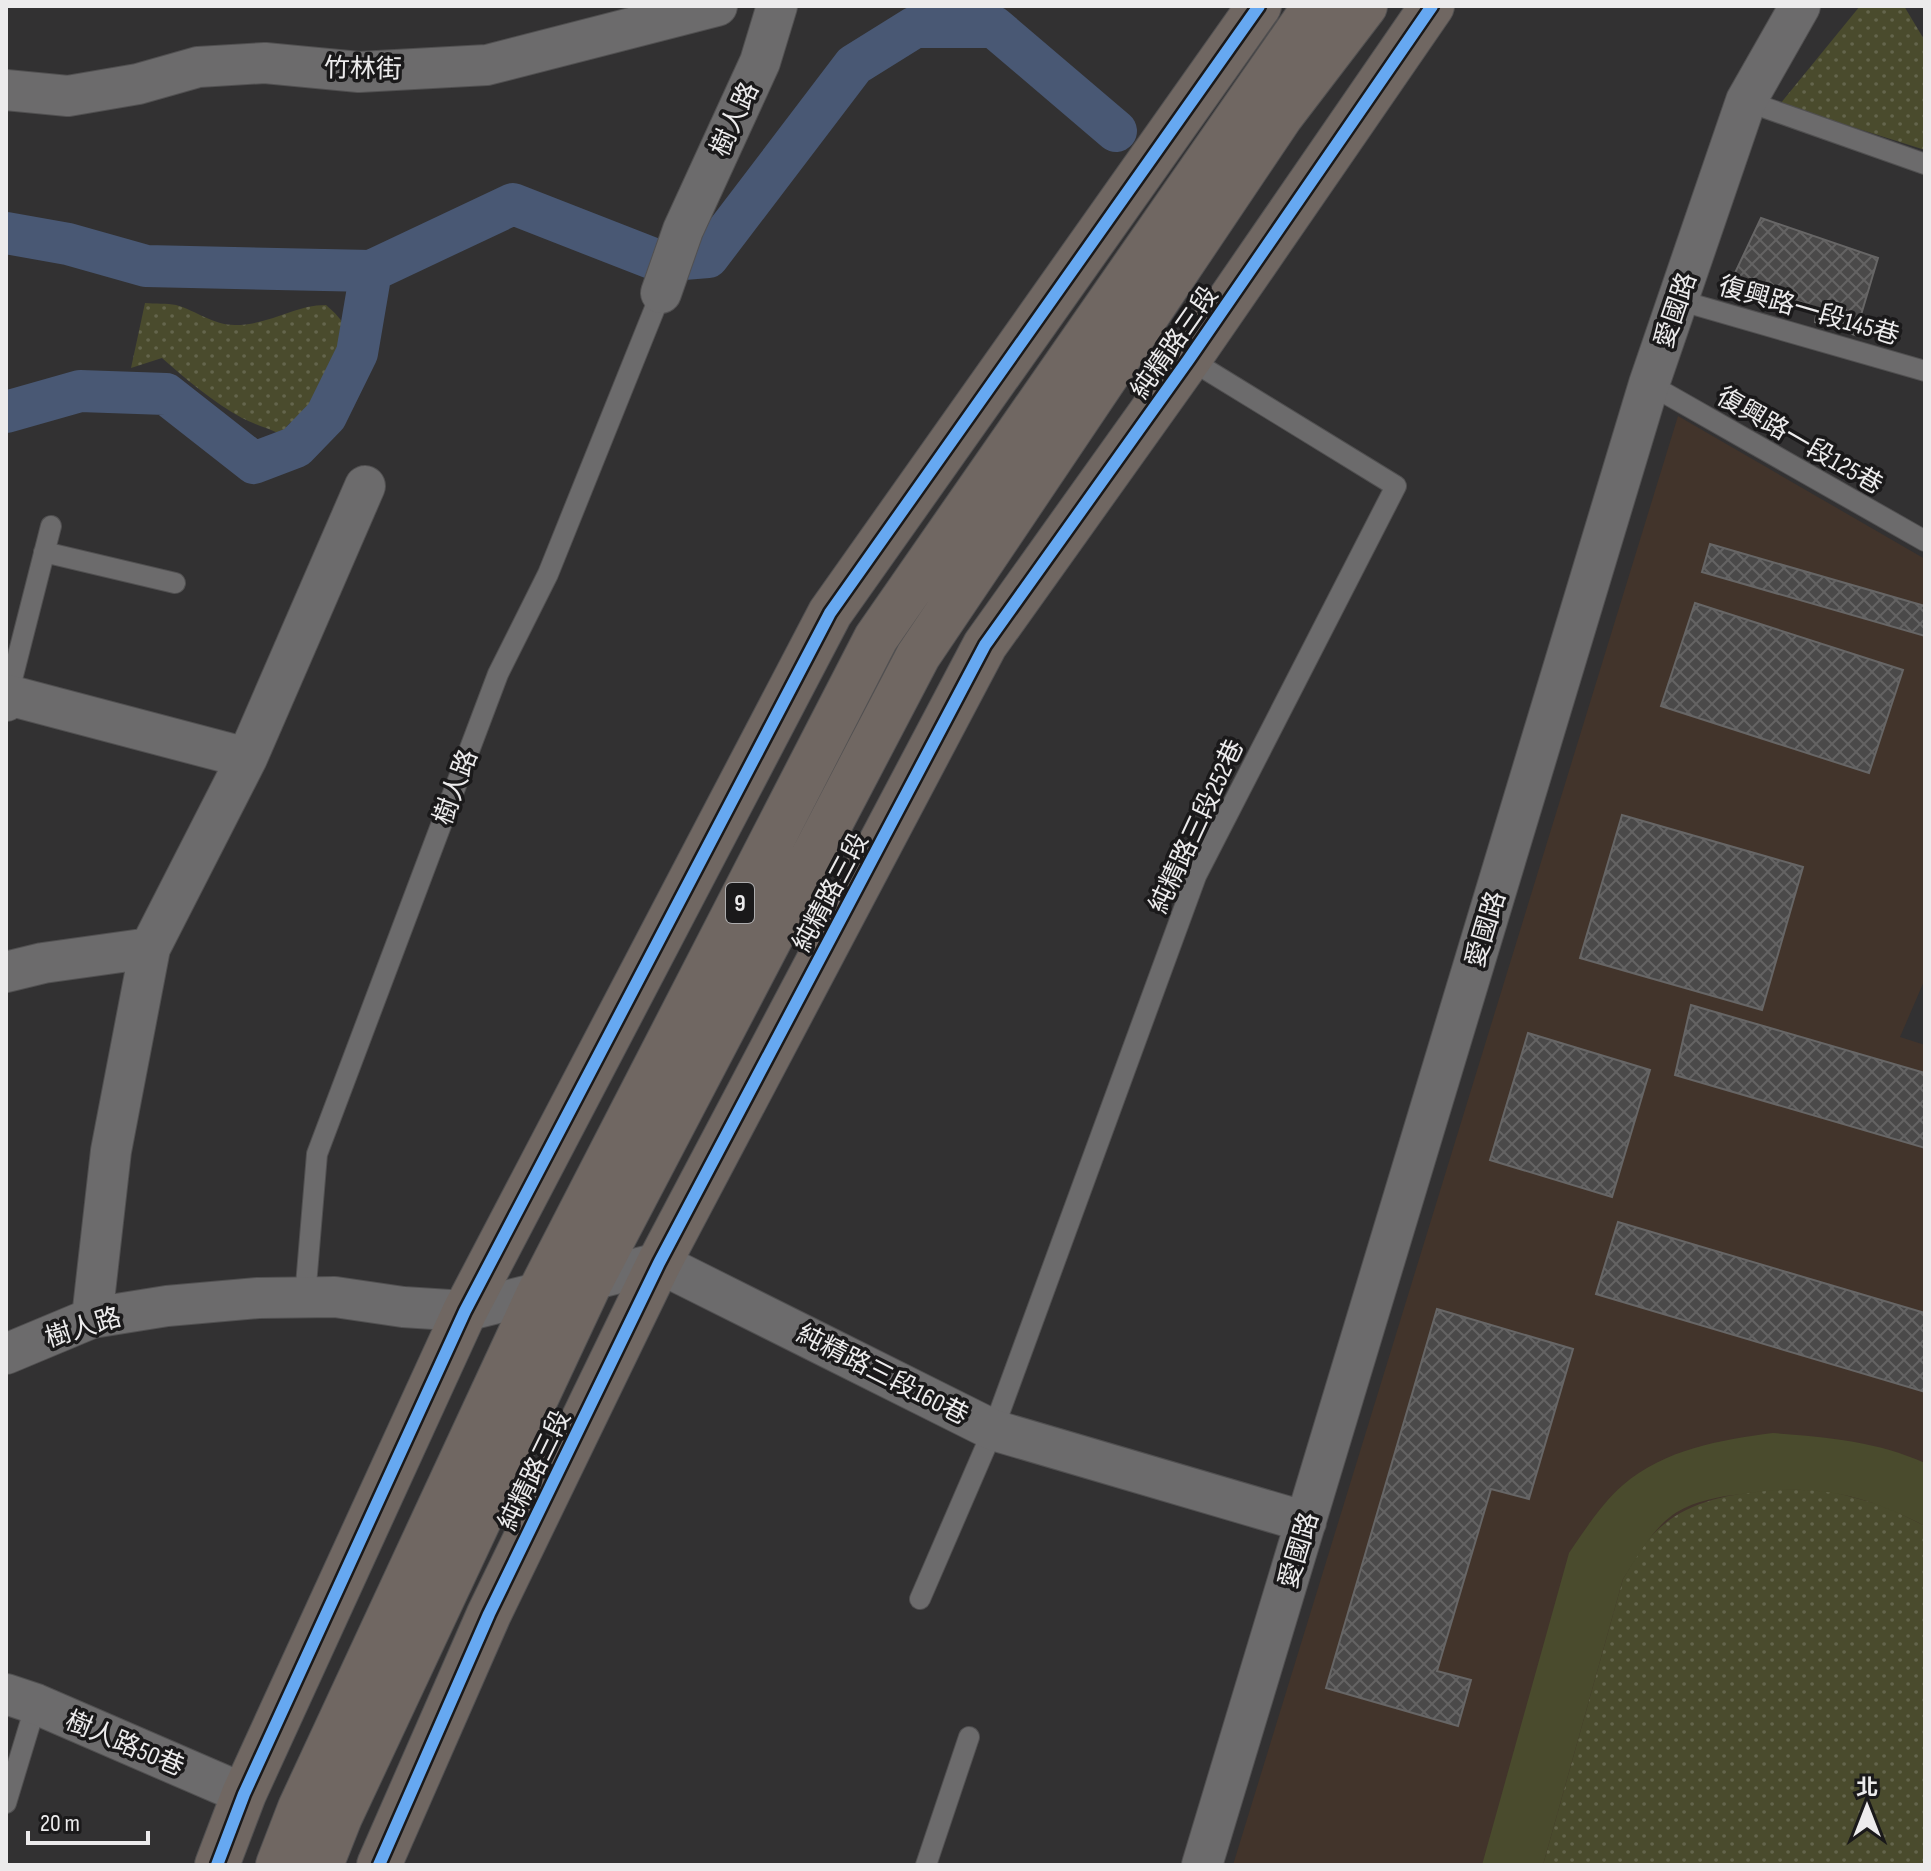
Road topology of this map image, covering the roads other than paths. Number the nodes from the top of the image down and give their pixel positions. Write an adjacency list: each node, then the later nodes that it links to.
1 (717, 6): 8 (street, 竹林街)
2 (777, 6): 11 (street, 樹人路)
3 (1259, 6): 29 (main road)
4 (1315, 6): 27 (main road, 9)
5 (1365, 6): 26 (main road, 純精路三段 / 9)
6 (1432, 6): 13 (main road, 純精路三段)
7 (1800, 6): 9 (street, 愛國路)
8 (6, 90)
9 (1746, 101): 10 (lane); 12 (street, 愛國路)
10 (1925, 164)
11 (661, 293): 28 (lane, 樹人路)
12 (1678, 300): 14 (lane, 復興路一段145巷); 15 (street, 愛國路)
13 (1189, 359): 25 (main road, 純精路三段); 32 (lane, 純精路三段252巷)
14 (1925, 371)
15 (1649, 384): 18 (lane, 復興路一段125巷); 33 (street, 愛國路)
16 (365, 486): 22 (street)
17 (51, 526): 19 (lane)
18 (1925, 541)
19 (44, 552): 20 (lane); 21 (lane)
20 (175, 583)
21 (9, 678): 22 (street)
22 (247, 758): 23 (street)
23 (150, 948): 24 (street); 30 (street)
24 (6, 972)
25 (659, 1263): 26 (street); 32 (street, 純精路三段160巷); 42 (main road, 純精路三段)
26 (591, 1281): 27 (street); 41 (main road, 純精路三段 / 9)
27 (539, 1293): 29 (street); 40 (main road, 9)
28 (305, 1297): 29 (street, 樹人路); 30 (street, 樹人路)
29 (465, 1311): 37 (main road)
30 (92, 1318): 31 (street, 樹人路)
31 (6, 1354)
32 (993, 1430): 33 (street, 純精路三段160巷); 34 (lane)
33 (1306, 1522): 44 (street, 愛國路)
34 (920, 1599)
35 (21, 1699): 37 (street, 樹人路50巷); 38 (lane)
36 (969, 1737): 43 (lane)
37 (244, 1794): 39 (main road)
38 (6, 1803)
39 (217, 1865)
40 (278, 1865)
41 (321, 1865)
42 (379, 1865)
43 (926, 1865)
44 (1202, 1865)

